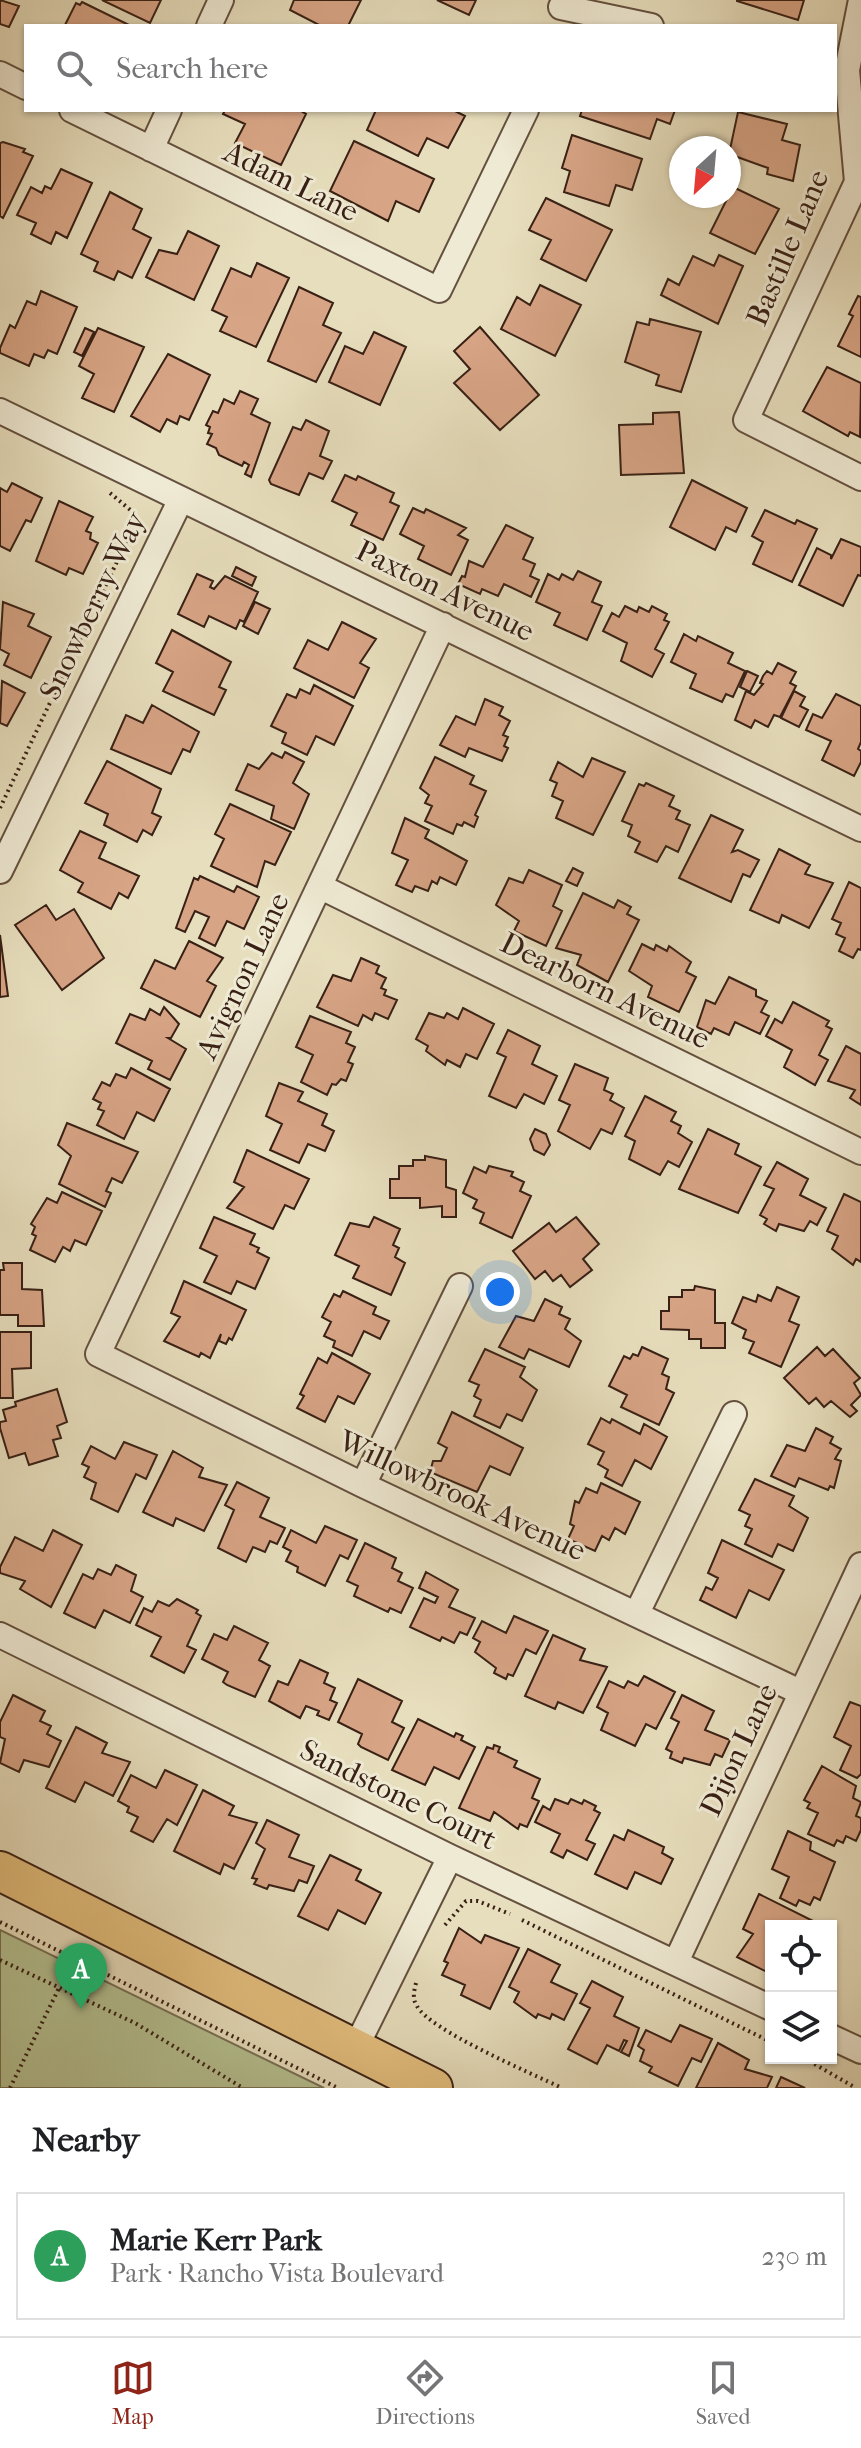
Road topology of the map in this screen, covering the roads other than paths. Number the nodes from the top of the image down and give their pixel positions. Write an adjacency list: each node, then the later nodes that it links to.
1 (221, 0): 4 (street)
2 (861, 0): 6 (street, Bastille Lane)
3 (559, 11): 5 (street)
4 (210, 24)
5 (639, 24)
6 (841, 69): 14 (street, Bastille Lane)
7 (0, 74): 8 (street)
8 (24, 86)
9 (76, 112): 12 (street, Adam Lane)
10 (168, 112): 12 (street)
11 (525, 112): 12 (street, Adam Lane)
12 (151, 149)
13 (0, 411): 15 (street, Paxton Avenue)
14 (861, 478)
15 (181, 499): 16 (street, Paxton Avenue); 18 (street, Snowberry Way)
16 (443, 625): 17 (street, Paxton Avenue); 19 (street, Avignon Lane)
17 (861, 829)
18 (0, 871)
19 (321, 887): 20 (street, Dearborn Avenue); 22 (street, Avignon Lane)
20 (861, 1152)
21 (460, 1286): 24 (street)
22 (98, 1354): 24 (street, Willowbrook Avenue)
23 (734, 1414): 26 (street)
24 (363, 1485): 26 (street, Willowbrook Avenue)
25 (861, 1565): 28 (street, Dijon Lane)
26 (637, 1613): 28 (street, Willowbrook Avenue)
27 (0, 1635): 29 (street, Sandstone Court)
28 (800, 1692): 31 (street, Dijon Lane)
29 (450, 1857): 31 (street, Sandstone Court); 34 (street)
30 (0, 1871): 34 (main road)
31 (676, 1962): 32 (street, Sandstone Court)
32 (765, 2005)
33 (837, 2040): 35 (street)
34 (355, 2049): 36 (main road)
35 (861, 2051)
36 (433, 2088)

